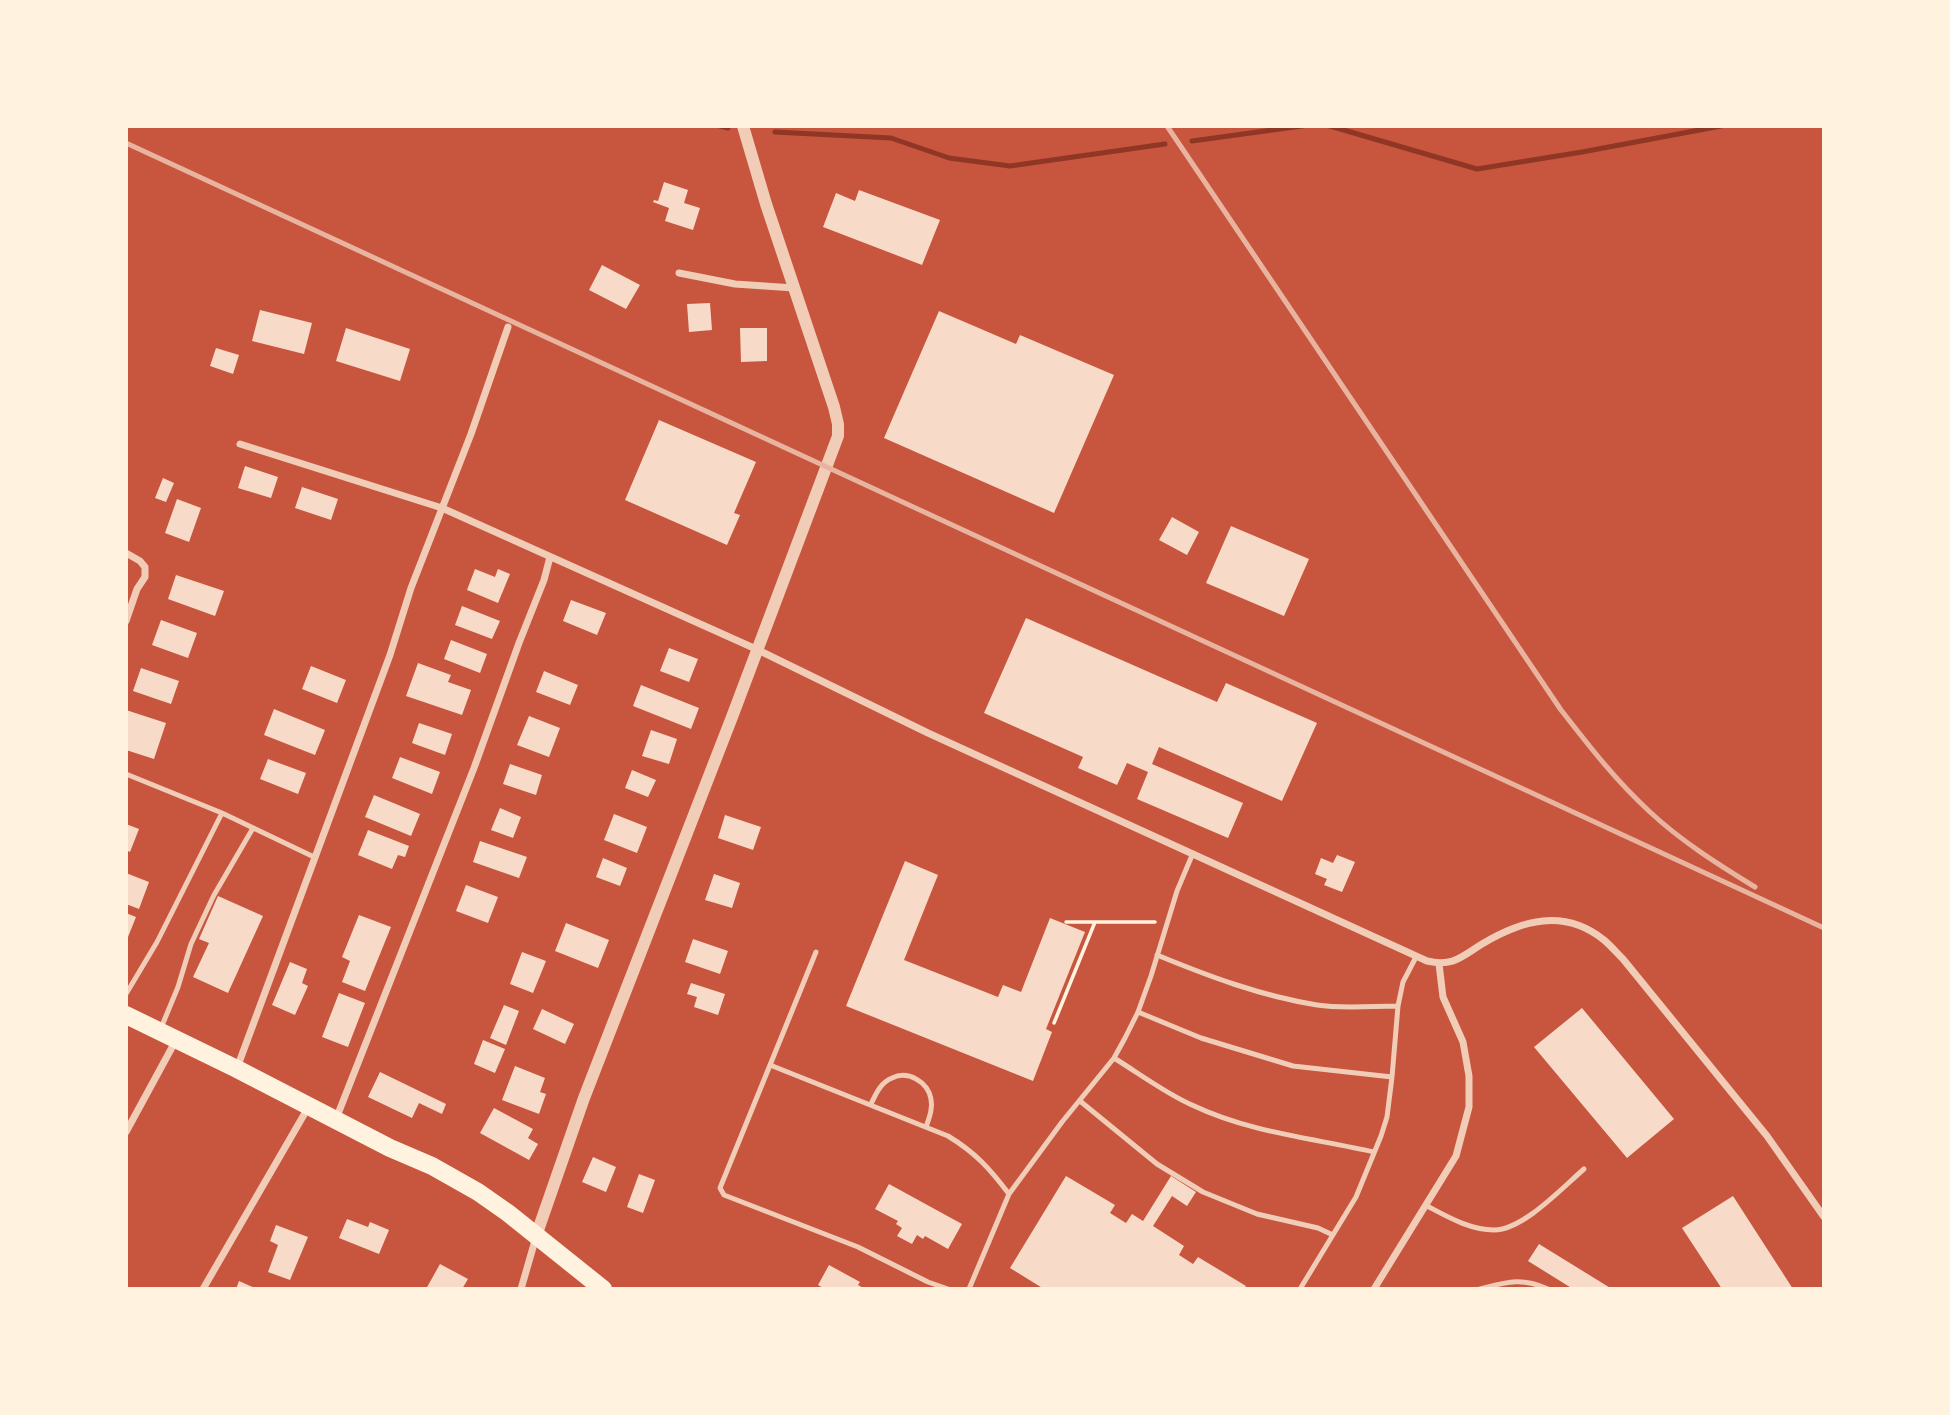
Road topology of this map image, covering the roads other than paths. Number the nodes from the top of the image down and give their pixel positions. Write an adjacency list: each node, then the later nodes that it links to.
1 (743, 126): 3 (street)
2 (679, 273): 3 (street)
3 (795, 288): 10 (street)
4 (508, 327): 6 (street)
5 (240, 444): 6 (street)
6 (442, 508): 8 (street); 15 (street)
7 (126, 553): 9 (street)
8 (550, 556): 10 (street); 33 (street)
9 (126, 621)
10 (756, 649): 14 (street); 42 (street)
11 (126, 774): 12 (lane)
12 (222, 813): 13 (lane); 20 (lane)
13 (253, 828): 15 (lane); 24 (lane)
14 (1193, 853): 17 (lane); 18 (street)
15 (314, 858): 28 (street)
16 (816, 952): 27 (lane)
17 (1157, 955): 21 (lane); 22 (lane)
18 (1416, 957): 19 (street); 21 (lane)
19 (1439, 964): 39 (street); 40 (street)
20 (126, 994)
21 (1398, 1006): 29 (lane)
22 (1138, 1012): 26 (lane); 29 (lane)
23 (126, 1015): 24 (main road)
24 (159, 1032): 25 (main road)
25 (176, 1040): 28 (main road); 35 (street)
26 (1114, 1058): 30 (lane); 36 (lane)
27 (770, 1065): 31 (lane); 46 (lane)
28 (237, 1069): 32 (main road)
29 (1392, 1077): 36 (lane)
30 (1080, 1101): 38 (lane); 41 (lane)
31 (871, 1104): 34 (lane); 34 (lane)
32 (309, 1106): 33 (main road); 43 (street)
33 (335, 1119): 42 (main road)
34 (926, 1127): 38 (lane)
35 (126, 1132)
36 (1374, 1152): 41 (lane)
37 (1584, 1169): 39 (lane)
38 (1009, 1194): 47 (lane)
39 (1427, 1206): 49 (street)
40 (1824, 1217)
41 (1333, 1235): 48 (lane)
42 (536, 1237): 44 (street); 45 (main road)
43 (203, 1289)
44 (521, 1289)
45 (603, 1289)
46 (948, 1289)
47 (969, 1289)
48 (1300, 1289)
49 (1374, 1289)
50 (1480, 1289): 51 (lane)
51 (1548, 1289)

